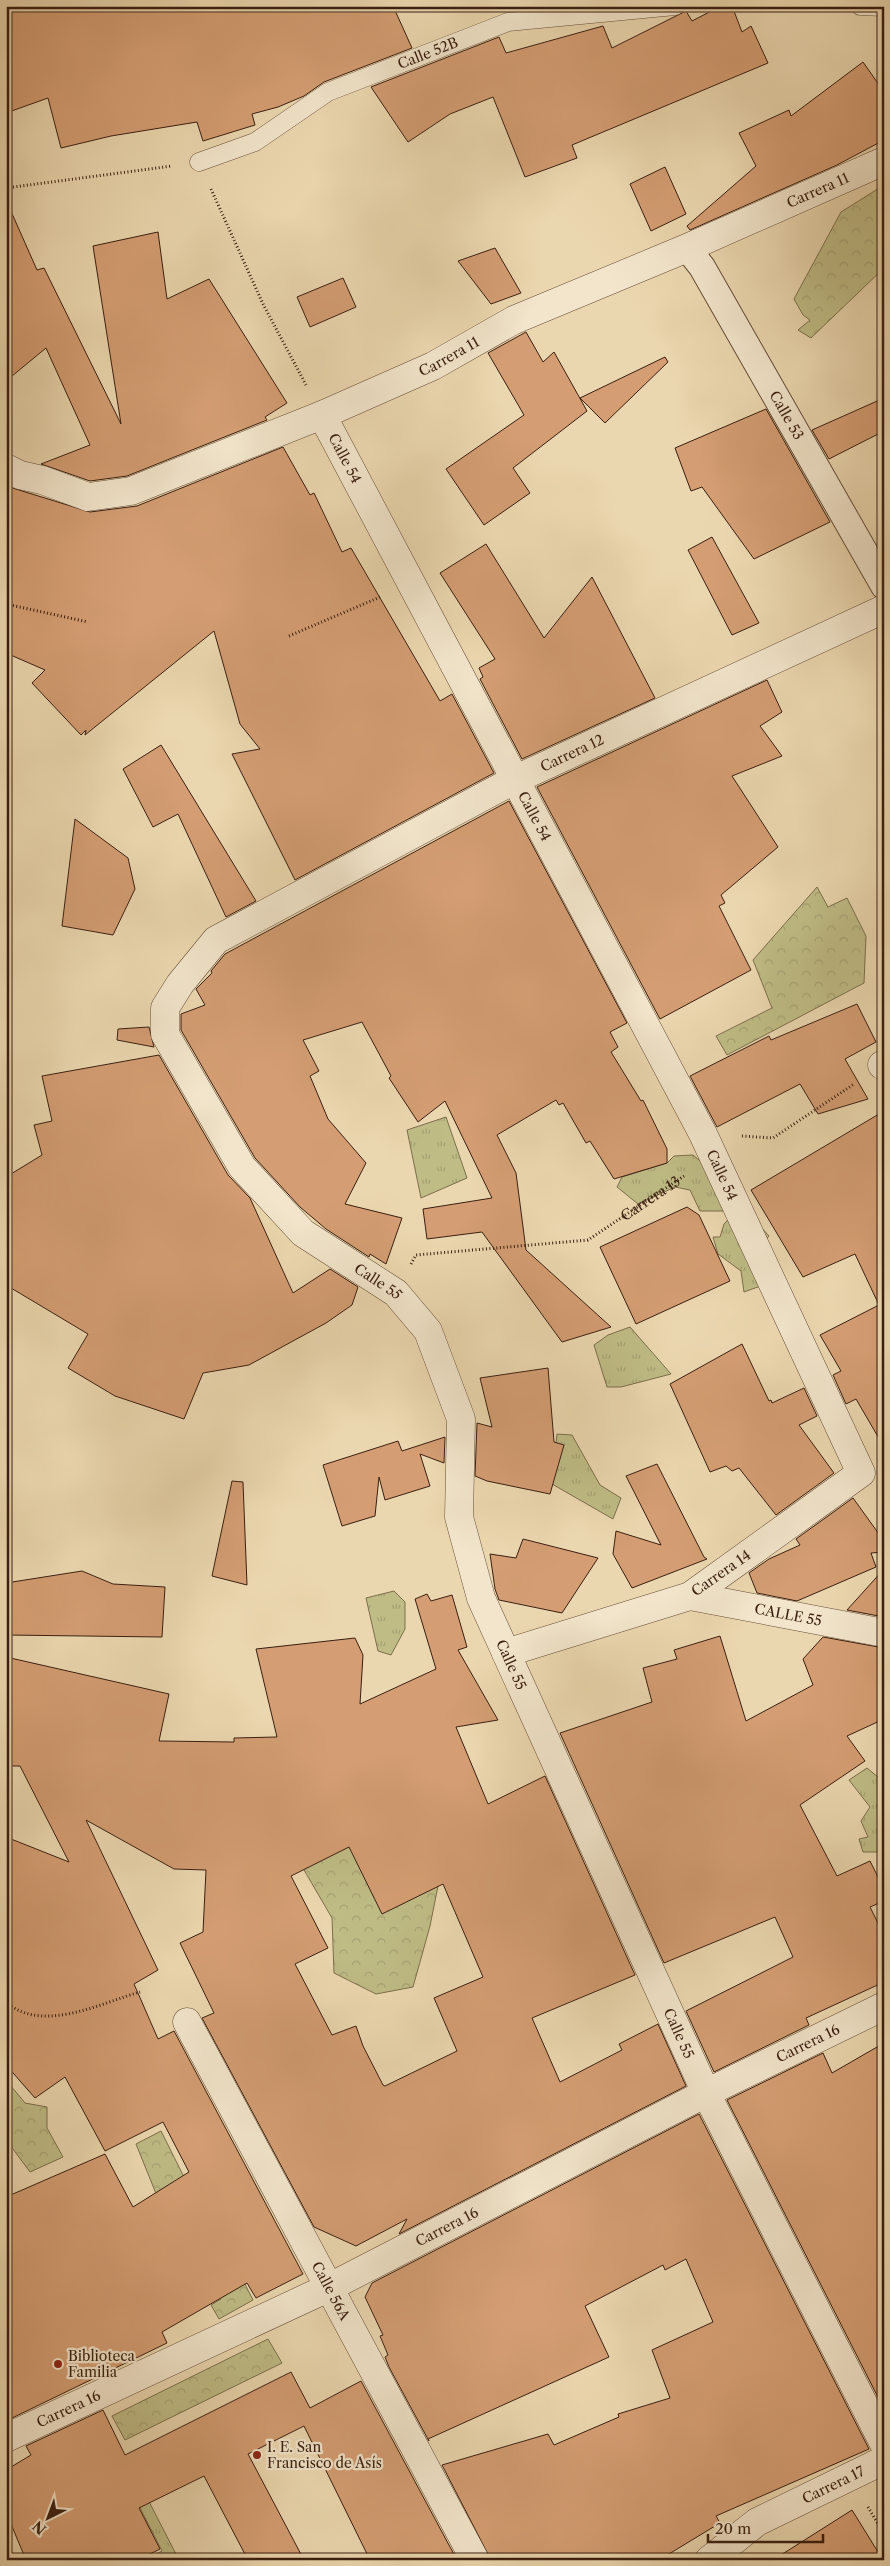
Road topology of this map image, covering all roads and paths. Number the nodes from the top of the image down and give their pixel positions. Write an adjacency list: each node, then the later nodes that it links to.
1 (675, 6): 5 (lane, Calle 52B)
2 (860, 6): 3 (lane)
3 (884, 7)
4 (884, 161): 7 (street, Carrera 11)
5 (199, 162): 6 (path); 8 (path)
6 (6, 188)
7 (687, 248): 8 (street, Carrera 11); 11 (street, Calle 53)
8 (322, 414): 9 (street, Carrera 11); 10 (street, Calle 54)
9 (6, 468)
10 (410, 583): 15 (path); 16 (street, Calle 54)
11 (884, 586)
12 (6, 604): 14 (path)
13 (884, 610): 16 (street, Carrera 12)
14 (88, 622)
15 (289, 636)
16 (514, 780): 18 (street, Calle 54); 19 (street, Carrera 12)
17 (883, 1065): 18 (path)
18 (703, 1134): 19 (path, Carrera 13); 20 (street, Calle 54)
19 (396, 1293): 23 (street, Calle 55)
20 (861, 1473): 21 (street, Carrera 14)
21 (691, 1595): 22 (street, CALLE 55); 23 (street, Carrera 14)
22 (884, 1634)
23 (506, 1653): 28 (street, Calle 55)
24 (140, 1992): 25 (path)
25 (6, 2002)
26 (884, 2006): 28 (street, Carrera 16)
27 (187, 2022): 29 (street, Calle 56A)
28 (706, 2093): 29 (street, Carrera 16); 31 (street, Calle 55)
29 (330, 2287): 30 (street, Carrera 16); 33 (street, Calle 56A)
30 (6, 2438)
31 (884, 2444)
32 (884, 2460): 34 (street, Carrera 17)
33 (475, 2560)
34 (709, 2560)

